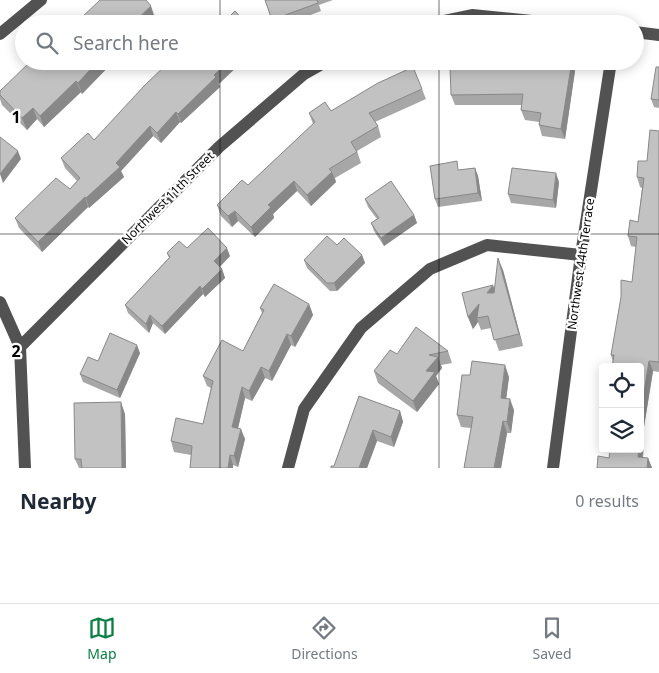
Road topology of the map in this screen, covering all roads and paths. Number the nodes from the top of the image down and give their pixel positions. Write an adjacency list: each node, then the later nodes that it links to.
1 (41, 0): 2 (street)
2 (23, 15)
3 (15, 22): 5 (street)
4 (644, 33): 6 (street)
5 (0, 34)
6 (659, 35)
7 (311, 70): 11 (street, Northwest 11th Street)
8 (610, 70): 9 (street, Northwest 44th Terrace)
9 (582, 255): 13 (street); 14 (street, Northwest 44th Terrace)
10 (0, 302): 11 (street)
11 (20, 347): 12 (street)
12 (25, 468)
13 (288, 468)
14 (553, 468)

